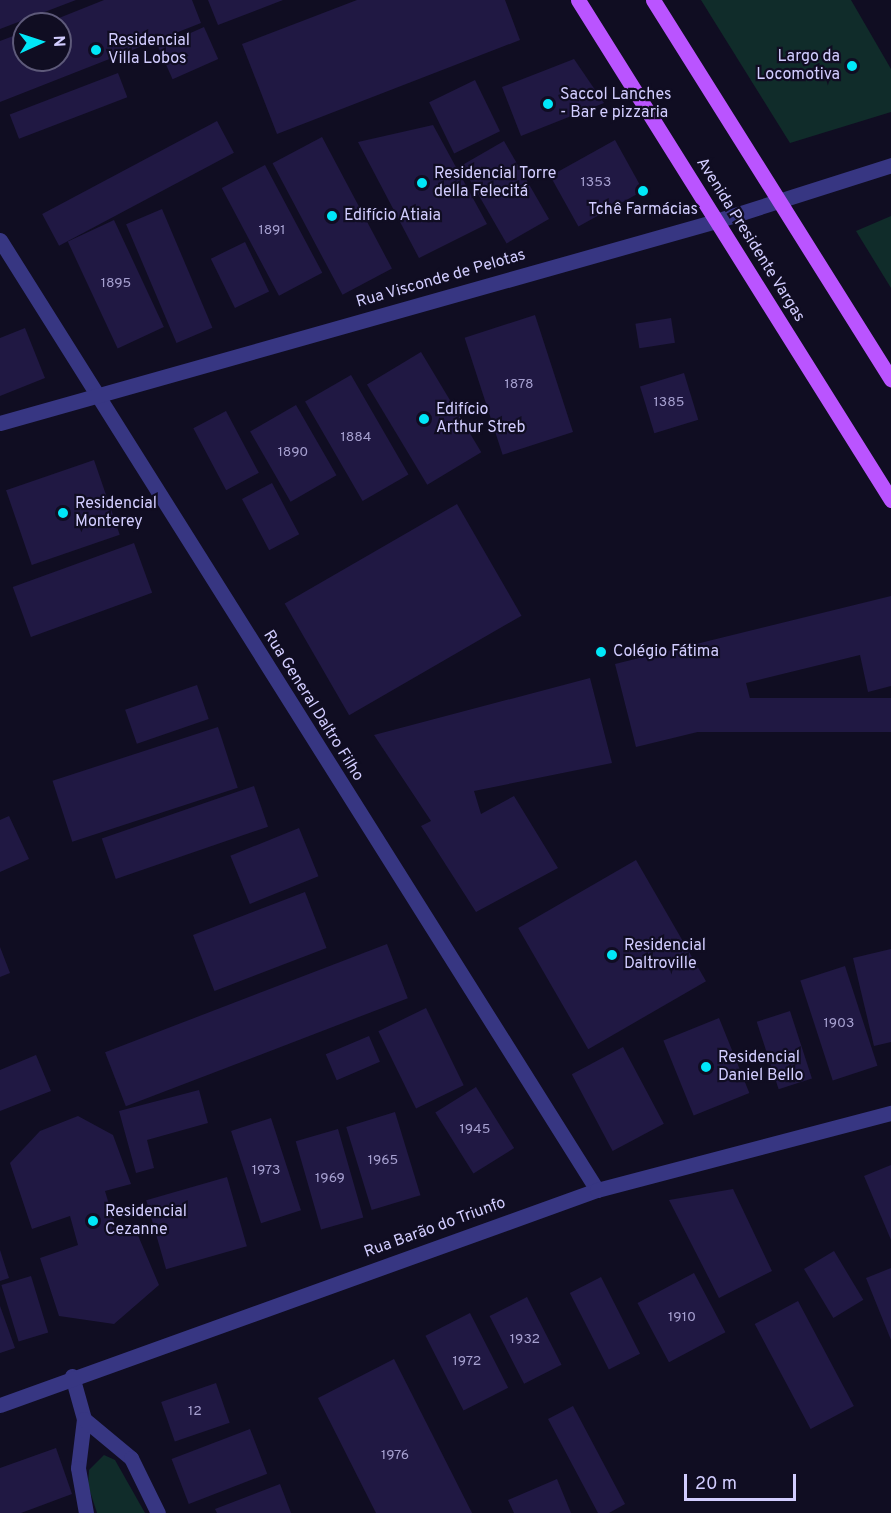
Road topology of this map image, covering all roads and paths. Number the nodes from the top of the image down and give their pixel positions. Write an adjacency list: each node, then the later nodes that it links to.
1 (578, 0): 5 (main road, Avenida Presidente Vargas)
2 (653, 0): 4 (main road)
3 (891, 165): 4 (street, Rua Visconde de Pelotas)
4 (779, 199): 5 (street, Rua Visconde de Pelotas); 7 (main road)
5 (716, 221): 8 (street, Rua Visconde de Pelotas); 10 (main road, Avenida Presidente Vargas)
6 (0, 240): 8 (street, Rua General Daltro Filho)
7 (891, 379)
8 (97, 394): 9 (street, Rua Visconde de Pelotas); 12 (street, Rua General Daltro Filho)
9 (0, 423)
10 (891, 500)
11 (891, 1113): 12 (street, Rua Barão do Triunfo)
12 (597, 1190): 13 (street, Rua Barão do Triunfo)
13 (72, 1376): 14 (street, Rua Barão do Triunfo); 15 (street)
14 (0, 1405)
15 (84, 1419): 16 (street); 17 (street)
16 (86, 1513)
17 (158, 1513)

